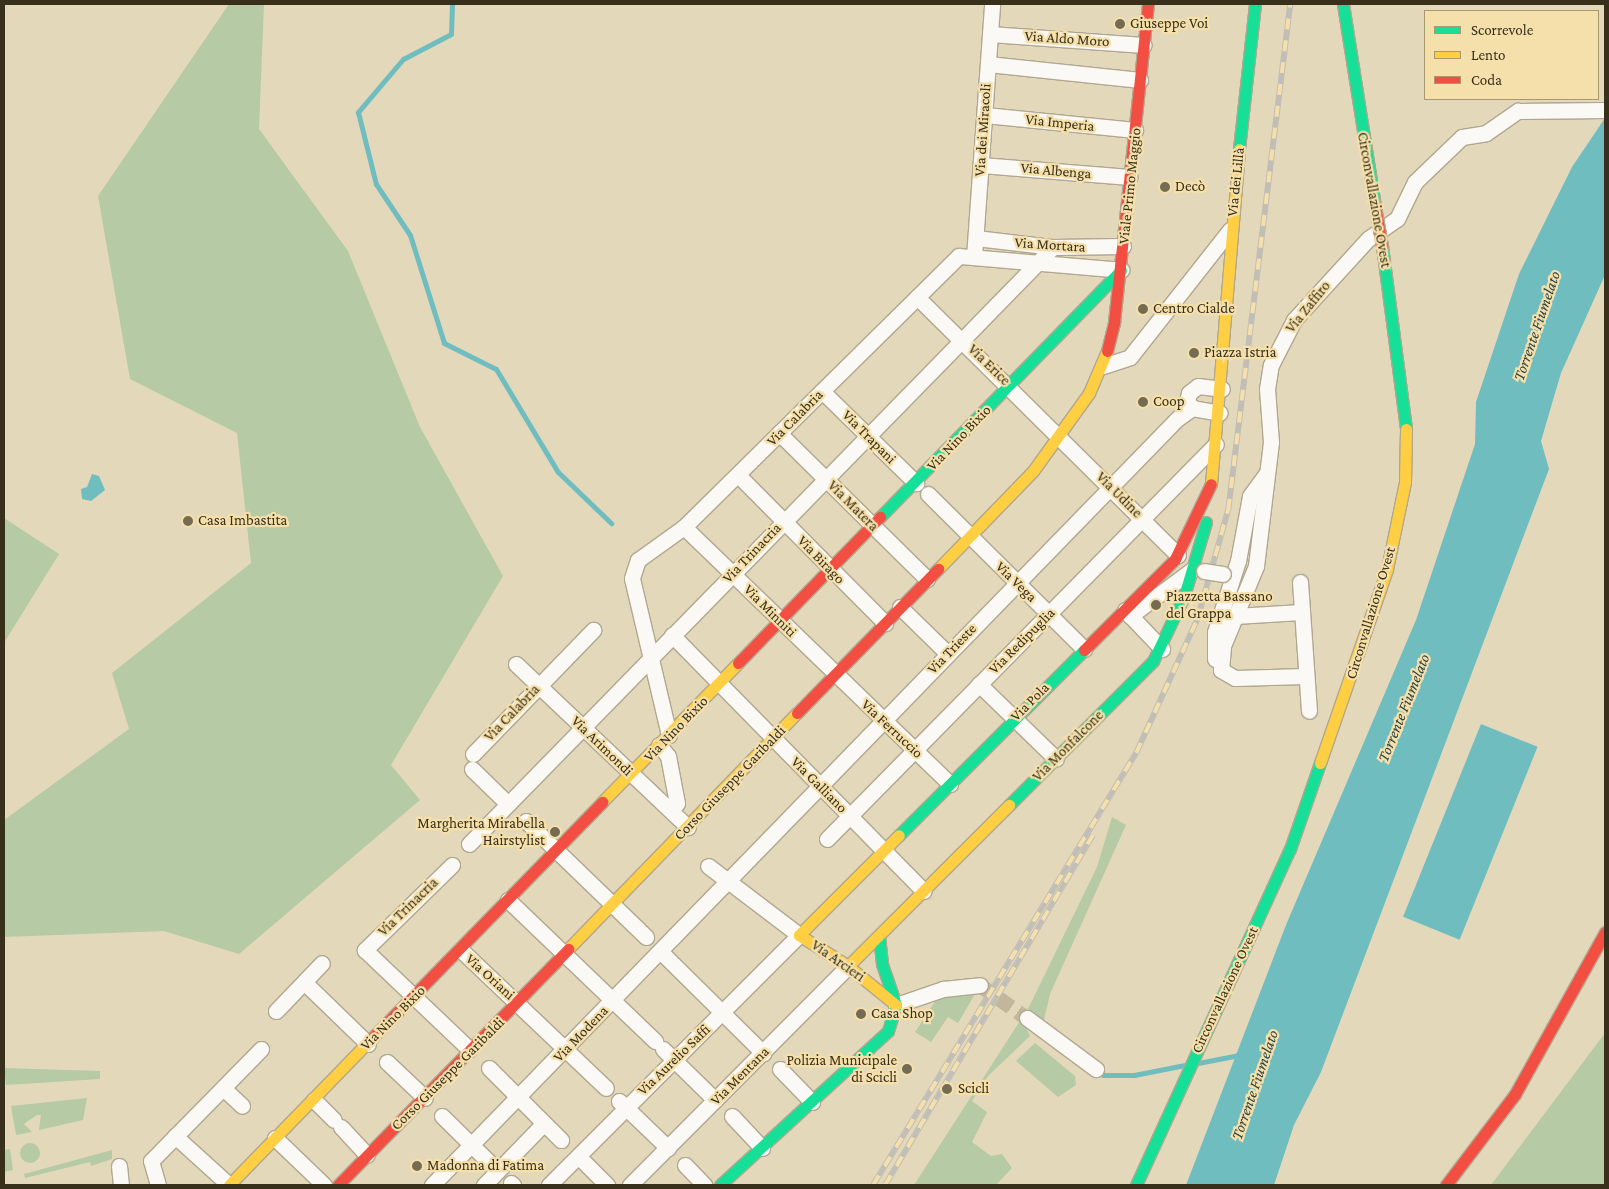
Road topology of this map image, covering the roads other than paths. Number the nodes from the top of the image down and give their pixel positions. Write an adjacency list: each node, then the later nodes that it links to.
1 (992, 4): 5 (street, Via dei Miracoli)
2 (1148, 4): 6 (main road, Viale Primo Maggio)
3 (1255, 4): 14 (main road, Via dei Lillà)
4 (1344, 4): 164 (main road, Circonvallazione Ovest, bridge)
5 (990, 34): 6 (street, Via Aldo Moro); 7 (street, Via dei Miracoli)
6 (1144, 45): 8 (main road, Viale Primo Maggio)
7 (988, 64): 8 (street); 10 (street, Via dei Miracoli)
8 (1140, 80): 11 (main road, Viale Primo Maggio)
9 (1605, 110): 33 (street, Via Zaffiro)
10 (984, 115): 11 (street, Via Imperia); 12 (street, Via dei Miracoli)
11 (1135, 130): 13 (main road, Viale Primo Maggio)
12 (981, 164): 13 (street, Via Albenga); 15 (street, Via dei Miracoli)
13 (1130, 177): 16 (main road, Viale Primo Maggio)
14 (1231, 228): 23 (street, Via dei Lillà); 25 (main road, Via Pola)
15 (976, 238): 17 (street, Via Mortara); 18 (street, Via dei Miracoli)
16 (1123, 246): 17 (street, Via Mortara); 20 (main road, Viale Primo Maggio)
17 (1053, 247): 19 (street, Via Trinacria)
18 (974, 257): 19 (street); 21 (street, Via Calabria)
19 (1036, 262): 20 (street); 22 (street, Via Trinacria)
20 (1122, 270): 23 (main road, Viale Primo Maggio); 24 (main road, Via Nino Bixio)
21 (918, 297): 22 (street, Via Erice); 26 (street, Via Calabria)
22 (962, 339): 24 (street, Via Erice); 30 (street, Via Trinacria)
23 (1103, 366): 31 (main road, Corso Giuseppe Garibaldi)
24 (1010, 385): 31 (street, Via Erice); 37 (main road, Via Nino Bixio)
25 (1222, 389): 27 (street); 28 (main road, Via Pola)
26 (822, 391): 29 (street, Via Calabria); 30 (street, Via Trapani)
27 (1192, 408): 28 (street); 38 (street, Via Trieste)
28 (1220, 413): 32 (main road, Via Pola)
29 (780, 433): 34 (street, Via Calabria); 35 (street, Via Matera)
30 (866, 435): 35 (street, Via Trinacria); 37 (street, Via Trapani)
31 (1059, 435): 38 (street, Via Udine); 44 (main road, Corso Giuseppe Garibaldi)
32 (1216, 444): 36 (main road, Via Pola); 40 (street, Via Redipuglia)
33 (1268, 472): 49 (street); 57 (street, Via Zaffiro)
34 (738, 475): 41 (street, Via Birago); 43 (street, Via Calabria)
35 (824, 477): 41 (street, Via Trinacria); 42 (street, Via Matera)
36 (1212, 482): 45 (main road, Via Pola); 46 (main road, Via Monfalcone)
37 (916, 483): 42 (main road, Via Nino Bixio)
38 (1110, 487): 40 (street, Via Udine); 52 (street, Via Trieste)
39 (928, 494): 44 (street)
40 (1142, 519): 45 (street, Via Udine); 56 (street, Via Redipuglia)
41 (783, 521): 47 (street, Via Birago); 48 (street, Via Trinacria)
42 (874, 526): 47 (main road, Via Nino Bixio); 50 (street, Via Matera)
43 (684, 527): 48 (street, Via Minniti); 65 (street, Via Calabria)
44 (970, 536): 50 (main road, Corso Giuseppe Garibaldi); 52 (street, Via Vega)
45 (1178, 555): 55 (main road, Via Pola)
46 (1199, 569): 49 (street, bridge); 55 (street); 63 (main road, Via Monfalcone)
47 (830, 570): 58 (main road, Via Nino Bixio); 59 (street, Via Birago)
48 (732, 573): 58 (street, Via Minniti); 61 (street, Via Trinacria)
49 (1228, 575): 67 (street)
50 (927, 579): 53 (main road, Corso Giuseppe Garibaldi)
51 (1300, 582): 54 (street)
52 (1017, 583): 56 (street, Via Vega); 64 (street, Via Trieste)
53 (900, 607): 59 (main road, Corso Giuseppe Garibaldi); 64 (street)
54 (1301, 612): 57 (street); 69 (street)
55 (1127, 613): 62 (main road, Via Pola); 63 (street)
56 (1049, 614): 62 (street, Via Vega); 71 (street, Via Redipuglia)
57 (1235, 616): 67 (street, Via Zaffiro)
58 (781, 622): 68 (street, Via Minniti); 70 (main road, Via Nino Bixio)
59 (885, 623): 68 (main road, Corso Giuseppe Garibaldi)
60 (593, 630): 72 (street, Via Calabria)
61 (672, 636): 65 (street, Via Trinacria); 70 (street, Via Galliano)
62 (1084, 649): 74 (main road, Via Pola)
63 (1162, 649): 81 (main road, Via Monfalcone)
64 (948, 654): 75 (street, Via Trieste)
65 (652, 657): 76 (street, Via Trinacria); 78 (street)
66 (516, 664): 72 (street, Via Arimondi)
67 (1220, 670): 69 (street)
68 (834, 675): 75 (street, Via Ferruccio); 77 (main road, Corso Giuseppe Garibaldi)
69 (1305, 676): 73 (street)
70 (721, 683): 77 (street, Via Galliano); 78 (main road, Via Nino Bixio)
71 (979, 684): 74 (street); 79 (street, Via Redipuglia)
72 (539, 686): 76 (street, Via Arimondi); 80 (street, Via Calabria)
73 (1308, 711)
74 (1014, 718): 81 (street); 84 (main road, Via Pola)
75 (884, 720): 79 (street, Via Ferruccio); 85 (street, Via Trieste)
76 (583, 727): 83 (street, Via Arimondi); 86 (street, Via Trinacria)
77 (773, 739): 85 (street, Via Galliano); 90 (main road, Corso Giuseppe Garibaldi)
78 (664, 740): 83 (main road, Via Nino Bixio); 87 (street)
79 (915, 750): 84 (street, Via Ferruccio); 88 (street, Via Redipuglia)
80 (473, 754)
81 (1056, 759): 98 (main road, Via Monfalcone)
82 (472, 769): 86 (street)
83 (631, 775): 87 (street, Via Arimondi); 94 (main road, Via Nino Bixio)
84 (950, 784): 93 (main road, Via Pola)
85 (819, 786): 88 (street, Via Galliano); 97 (street, Via Trieste)
86 (508, 804): 92 (street, Via Trinacria)
87 (671, 810): 90 (street, Via Arimondi)
88 (850, 817): 91 (street, Via Redipuglia); 93 (street, Via Galliano)
89 (526, 822): 94 (street)
90 (688, 827): 100 (main road, Corso Giuseppe Garibaldi)
91 (827, 839)
92 (469, 844)
93 (884, 851): 98 (street, Via Galliano); 102 (main road, Via Pola)
94 (557, 852): 99 (main road, Via Nino Bixio); 100 (street)
95 (452, 865): 112 (street, Via Trinacria)
96 (708, 866): 97 (street, Via Arcieri)
97 (729, 882): 102 (street, Via Arcieri); 106 (street, Via Modena)
98 (924, 891): 103 (main road, Via Monfalcone)
99 (508, 900): 105 (main road, Via Nino Bixio); 107 (street)
100 (612, 905): 104 (street); 107 (main road, Corso Giuseppe Garibaldi)
101 (1605, 932): 165 (main road)
102 (799, 935): 109 (main road, Via Arcieri); 117 (street, Via Aurelio Saffi)
103 (879, 936): 109 (main road, Via Monfalcone); 115 (main road)
104 (646, 937)
105 (461, 950): 112 (main road, Via Nino Bixio); 114 (street, Via Oriani)
106 (661, 952): 113 (street, Via Modena); 117 (street)
107 (565, 953): 113 (street); 114 (main road, Corso Giuseppe Garibaldi)
108 (322, 963): 110 (street)
109 (848, 966): 115 (main road, Via Arcieri); 124 (street, Via Mentana)
110 (304, 982): 116 (street); 119 (street)
111 (980, 985): 115 (street)
112 (414, 997): 119 (main road, Via Nino Bixio); 121 (street)
113 (613, 1001): 122 (street, Via Modena); 123 (street)
114 (518, 1003): 121 (main road, Corso Giuseppe Garibaldi); 122 (street, Via Oriani)
115 (896, 1005): 135 (main road)
116 (276, 1011)
117 (723, 1012): 123 (street, Via Aurelio Saffi); 124 (street)
118 (1027, 1018): 128 (street)
119 (368, 1044): 133 (main road, Via Nino Bixio)
120 (261, 1050): 129 (street)
121 (469, 1050): 131 (main road, Corso Giuseppe Garibaldi)
122 (566, 1050): 130 (street, Via Oriani); 132 (street, Via Modena)
123 (664, 1050): 134 (street); 136 (street, Via Aurelio Saffi)
124 (763, 1053): 134 (street, Via Mentana)
125 (387, 1062): 131 (street)
126 (489, 1068): 132 (street)
127 (780, 1069): 135 (street)
128 (1096, 1069)
129 (223, 1088): 137 (street); 141 (street)
130 (606, 1088)
131 (424, 1098): 147 (main road, Corso Giuseppe Garibaldi)
132 (518, 1098): 140 (street); 144 (street, Via Modena)
133 (314, 1100): 142 (main road, Via Nino Bixio); 147 (street)
134 (715, 1100): 145 (street, Via Mentana)
135 (812, 1102): 146 (main road)
136 (623, 1104): 145 (street); 148 (street, Via Aurelio Saffi)
137 (242, 1106)
138 (442, 1116): 144 (street)
139 (732, 1116): 146 (street)
140 (544, 1123): 143 (street); 151 (street)
141 (175, 1136): 153 (street); 154 (street)
142 (275, 1138): 154 (main road, Via Nino Bixio); 155 (street)
143 (561, 1140)
144 (472, 1145): 151 (street); 157 (street, Via Modena)
145 (668, 1148): 161 (street, Via Mentana)
146 (762, 1148): 163 (main road)
147 (367, 1155): 156 (main road, Corso Giuseppe Garibaldi)
148 (578, 1157): 159 (street, Via Aurelio Saffi); 160 (street)
149 (685, 1165): 162 (street)
150 (119, 1166): 152 (street)
151 (498, 1171): 158 (street)
152 (121, 1185)
153 (158, 1185)
154 (229, 1185)
155 (324, 1185)
156 (338, 1185)
157 (432, 1185)
158 (484, 1185)
159 (549, 1185)
160 (607, 1185)
161 (630, 1185)
162 (704, 1185)
163 (720, 1185)
164 (1136, 1185)
165 (1446, 1185)

